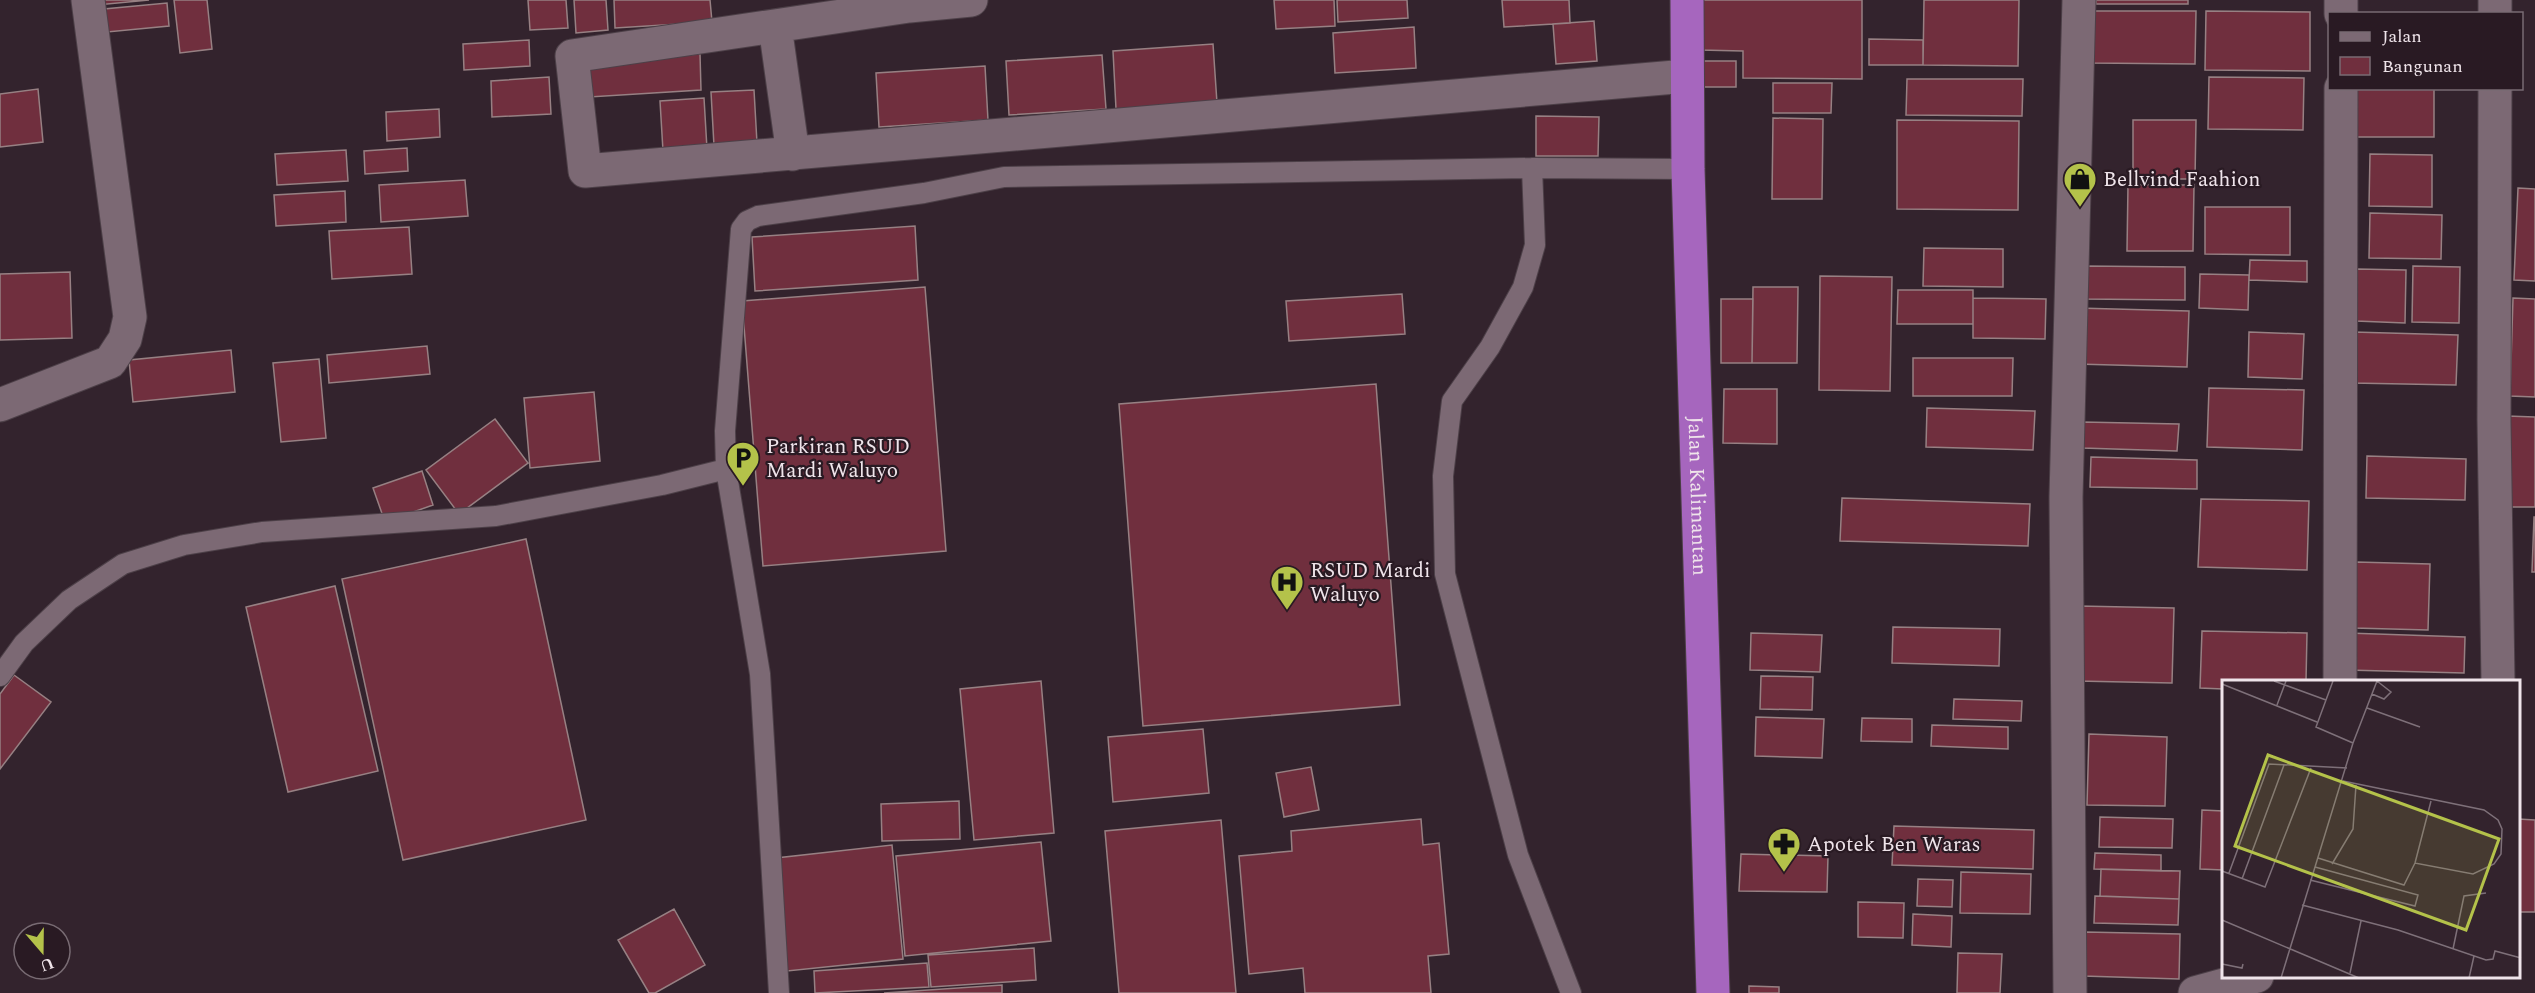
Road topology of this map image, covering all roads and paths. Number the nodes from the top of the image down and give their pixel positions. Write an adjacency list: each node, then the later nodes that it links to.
1 (88, 0): 12 (street)
2 (971, 0): 5 (street)
3 (1687, 0): 6 (highway, Jalan Kalimantan)
4 (2079, 0): 21 (street)
5 (775, 26): 9 (street); 9 (street)
6 (1687, 76): 9 (street); 11 (highway, Jalan Kalimantan)
7 (2341, 90): 15 (street)
8 (2495, 90): 16 (street)
9 (793, 154)
10 (1532, 168): 11 (lane); 13 (lane); 19 (lane)
11 (1688, 169): 20 (highway, Jalan Kalimantan)
12 (0, 405)
13 (726, 470): 14 (lane); 18 (lane)
14 (0, 676)
15 (2340, 680)
16 (2498, 680)
17 (2250, 978): 22 (street)
18 (779, 993)
19 (1571, 993)
20 (1713, 993)
21 (2070, 993)
22 (2195, 993)

